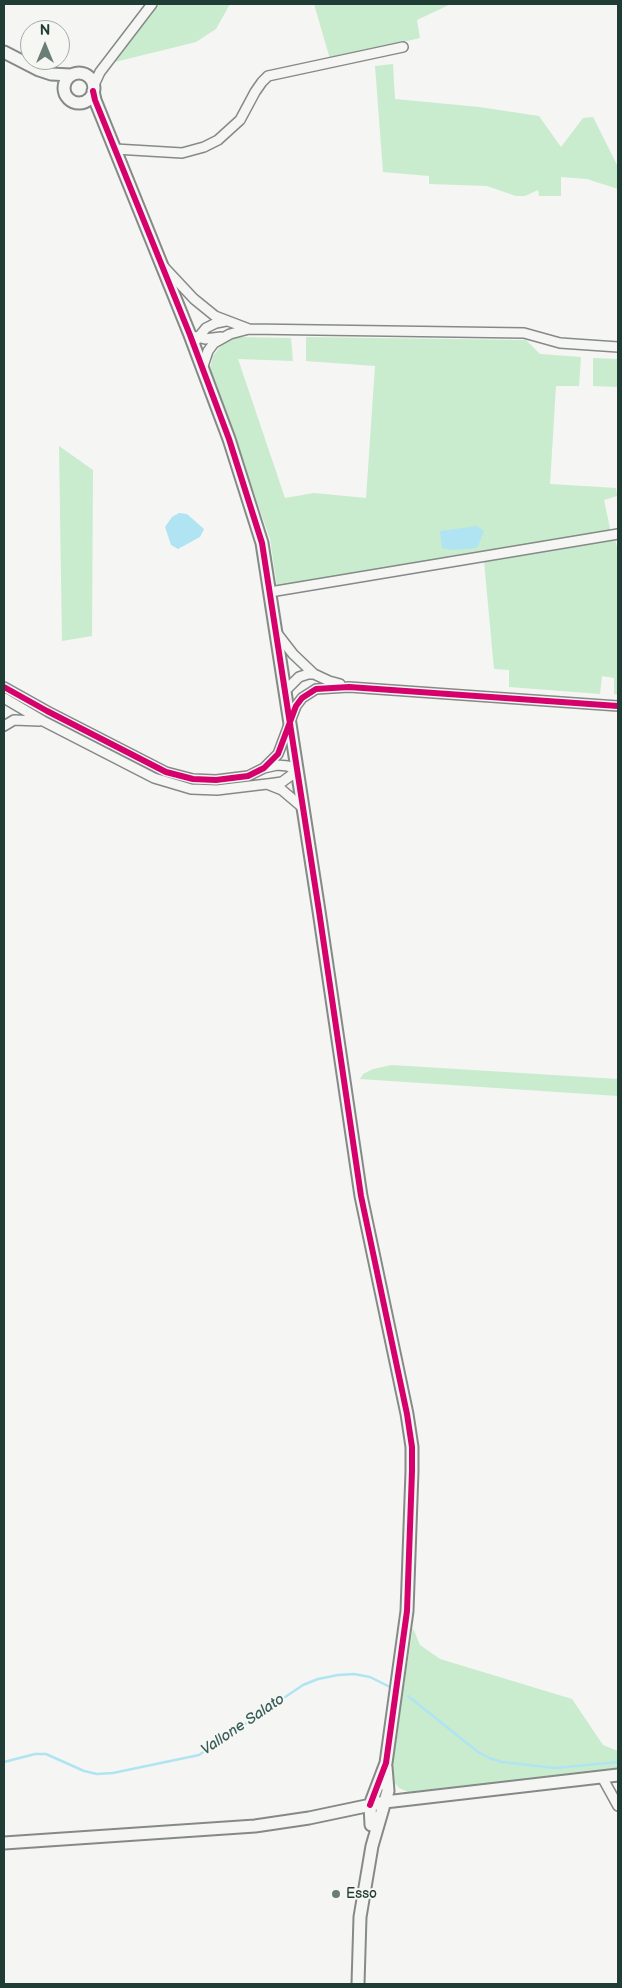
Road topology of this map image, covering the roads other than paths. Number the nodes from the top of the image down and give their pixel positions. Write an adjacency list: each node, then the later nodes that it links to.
1 (152, 4): 6 (street)
2 (403, 47): 10 (street)
3 (4, 52): 5 (street)
4 (4, 63): 7 (street)
5 (71, 76): 6 (street); 7 (street)
6 (93, 89): 8 (street); 9 (street)
7 (64, 90): 8 (street)
8 (79, 102): 9 (street)
9 (106, 126): 10 (street)
10 (115, 149): 11 (street)
11 (162, 264): 12 (street); 15 (street)
12 (226, 321): 13 (street); 15 (street)
13 (249, 329): 14 (street); 16 (street)
14 (221, 338): 15 (street); 17 (street)
15 (193, 339): 17 (street)
16 (618, 347)
17 (202, 369): 19 (street)
18 (618, 534): 19 (street)
19 (270, 592): 20 (street)
20 (276, 632): 21 (street); 24 (street)
21 (314, 674): 22 (street); 24 (street)
22 (350, 686): 25 (street); 29 (street)
23 (4, 687): 28 (street)
24 (286, 687): 25 (street); 31 (street)
25 (316, 688): 31 (street)
26 (4, 691): 28 (street)
27 (4, 698): 30 (street)
28 (22, 698): 33 (street)
29 (618, 706)
30 (43, 721): 32 (street); 35 (street)
31 (289, 724): 33 (street); 34 (street)
32 (4, 726)
33 (264, 768): 34 (street)
34 (296, 772): 35 (street); 36 (street)
35 (267, 784): 36 (street)
36 (302, 807): 37 (street)
37 (386, 1763): 40 (street); 42 (street)
38 (618, 1775): 39 (street)
39 (602, 1777): 41 (street); 44 (street)
40 (387, 1781): 41 (street); 43 (street)
41 (406, 1799): 43 (street); 46 (street)
42 (372, 1800): 43 (street); 45 (street); 47 (street)
43 (385, 1802): 46 (street)
44 (618, 1806)
45 (354, 1808): 47 (street); 48 (street)
46 (381, 1816): 49 (street)
47 (371, 1825): 49 (street)
48 (4, 1843)
49 (372, 1846): 50 (street)
50 (358, 1984)

